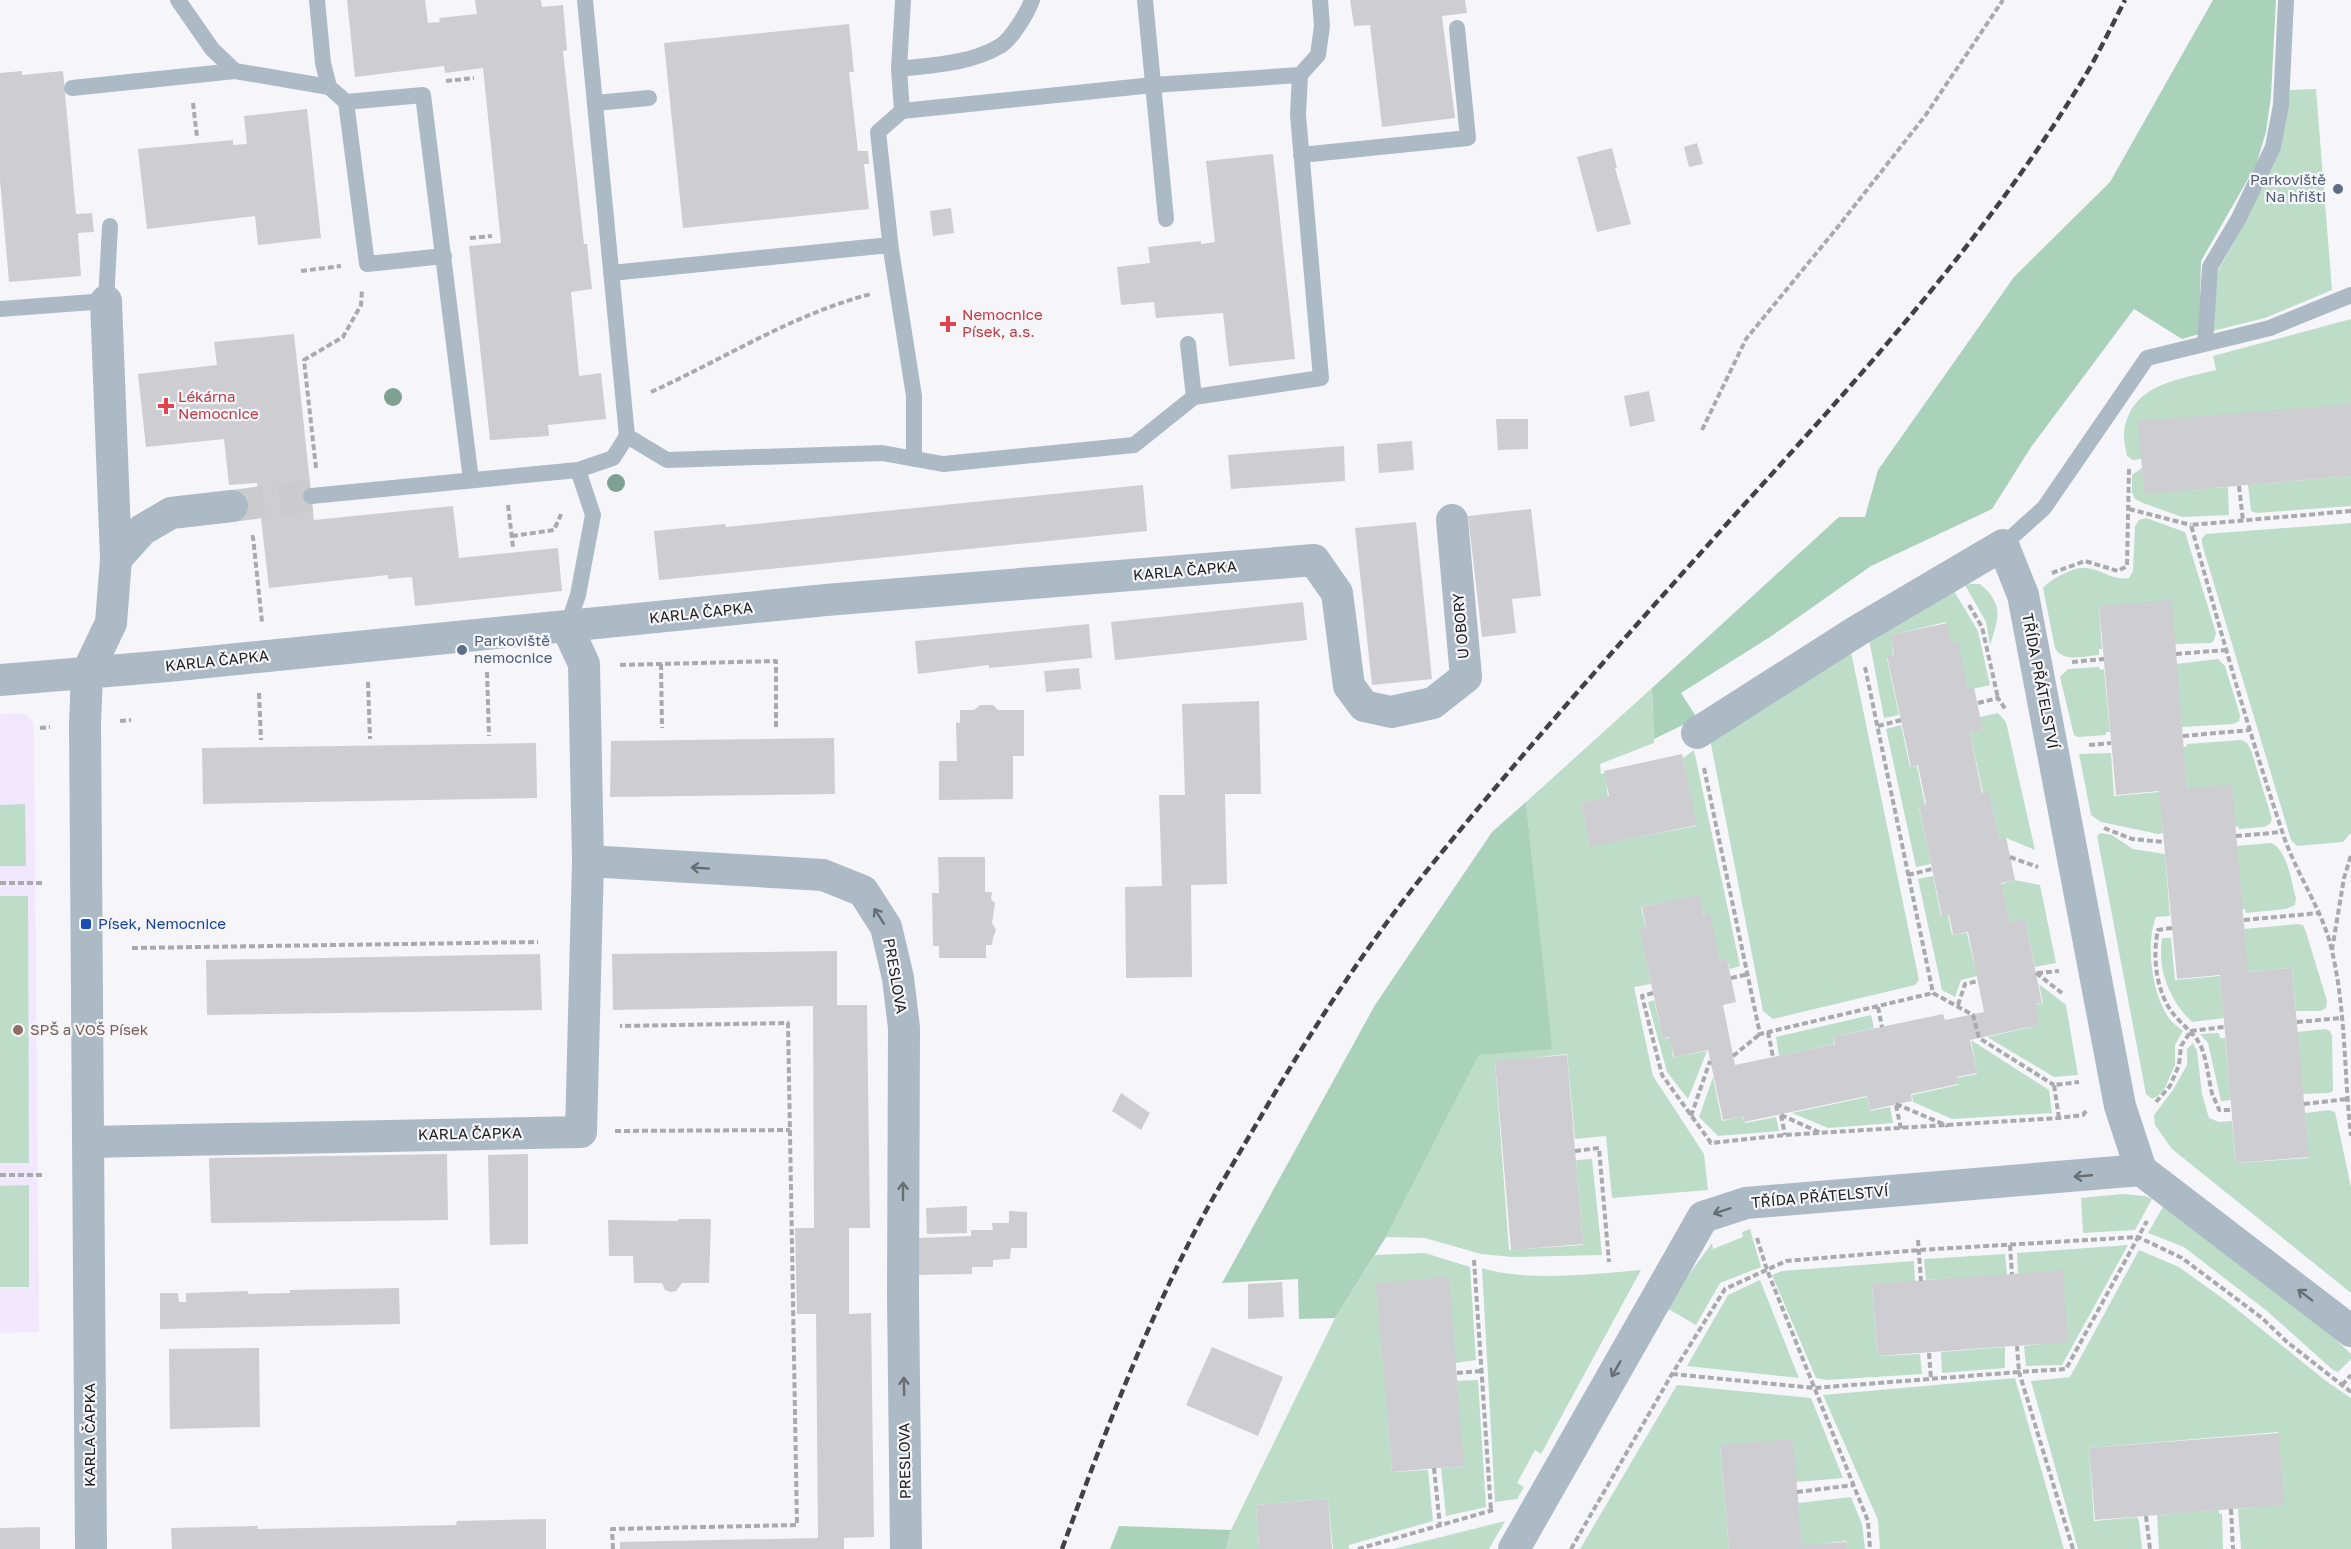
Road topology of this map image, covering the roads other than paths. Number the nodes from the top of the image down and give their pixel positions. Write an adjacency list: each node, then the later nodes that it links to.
1 (178, 0): 11 (lane)
2 (317, 0): 14 (lane)
3 (585, 0): 18 (lane)
4 (903, 0): 10 (lane)
5 (1032, 0): 10 (lane)
6 (1144, 0): 13 (lane)
7 (1320, 0): 12 (lane)
8 (2286, 0): 30 (lane)
9 (1456, 28): 20 (lane)
10 (899, 69): 19 (lane)
11 (235, 71): 14 (lane); 15 (lane)
12 (1300, 75): 13 (lane); 20 (lane)
13 (1153, 85): 19 (lane); 21 (lane)
14 (329, 87): 17 (lane)
15 (72, 88)
16 (649, 98): 18 (lane)
17 (346, 102): 24 (lane); 24 (lane)
18 (595, 103): 25 (lane)
19 (902, 111): 23 (lane)
20 (1301, 155): 31 (lane)
21 (1166, 219)
22 (110, 226): 27 (lane)
23 (890, 245): 25 (lane); 33 (lane)
24 (444, 256): 35 (lane)
25 (611, 273): 32 (lane)
26 (2351, 295): 30 (lane)
27 (105, 301): 28 (lane); 40 (street, KARLA ČAPKA)
28 (0, 309)
29 (1188, 344): 31 (lane)
30 (2205, 344): 39 (lane)
31 (1194, 397): 33 (lane)
32 (627, 436): 33 (lane); 34 (lane)
33 (914, 459)
34 (578, 470): 35 (lane); 42 (lane)
35 (471, 480): 36 (lane)
36 (311, 496)
37 (232, 506): 40 (street)
38 (1452, 520): 41 (street, U OBORY)
39 (2003, 545): 45 (street); 48 (street, TŘÍDA PŘÁTELSTVÍ)
40 (116, 559): 43 (street, KARLA ČAPKA)
41 (1314, 560): 42 (street, KARLA ČAPKA)
42 (567, 627): 43 (street, KARLA ČAPKA); 46 (street)
43 (87, 673): 44 (street); 47 (street, KARLA ČAPKA)
44 (0, 680)
45 (1697, 733)
46 (588, 861): 47 (street, KARLA ČAPKA); 51 (street, PRESLOVA, one-way to 46)
47 (88, 1142): 50 (street, KARLA ČAPKA)
48 (2141, 1170): 49 (street, one-way to 48); 52 (street, TŘÍDA PŘÁTELSTVÍ, one-way to 52)
49 (2351, 1331)
50 (91, 1549)
51 (906, 1549)
52 (1514, 1549)

